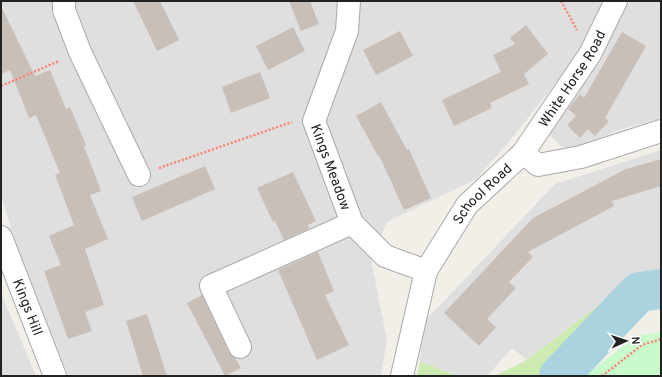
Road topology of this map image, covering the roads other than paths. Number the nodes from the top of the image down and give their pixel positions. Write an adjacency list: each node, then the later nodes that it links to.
1 (64, 1): 6 (street)
2 (349, 1): 7 (street, Kings Meadow)
3 (616, 1): 5 (street, White Horse Road)
4 (661, 131): 5 (street, School Road)
5 (523, 153): 9 (street, School Road)
6 (139, 175)
7 (352, 223): 9 (street, Kings Meadow); 10 (street)
8 (1, 237): 11 (street, Kings Hill)
9 (426, 271): 12 (street, School Road)
10 (240, 347)
11 (55, 376)
12 (402, 376)

